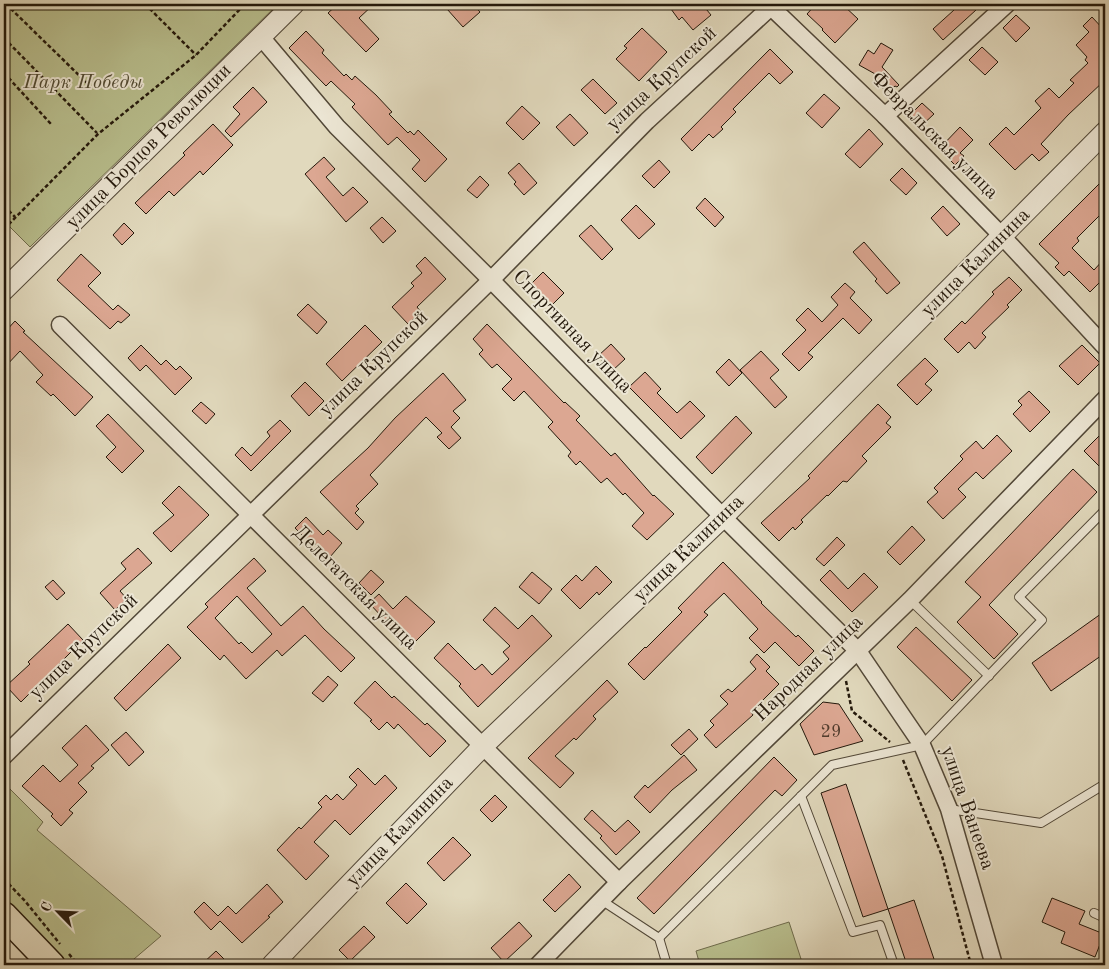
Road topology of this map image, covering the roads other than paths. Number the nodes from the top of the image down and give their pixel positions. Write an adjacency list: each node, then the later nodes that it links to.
1 (294, 4): 4 (street, улица Борцов Революции)
2 (1007, 4): 5 (street)
3 (771, 5): 5 (street, Февральская улица); 8 (street, улица Крупской)
4 (261, 37): 8 (street, Спортивная улица); 9 (street, улица Борцов Революции)
5 (885, 116): 7 (street, Февральская улица)
6 (1105, 132): 7 (street, улица Калинина)
7 (1002, 236): 11 (street, Февральская улица); 15 (street, улица Калинина)
8 (490, 280): 14 (street, улица Крупской); 15 (street, Спортивная улица)
9 (4, 290)
10 (60, 325): 14 (street, Делегатская улица)
11 (1105, 348)
12 (1105, 400): 16 (street, Народная улица)
13 (1105, 510): 18 (lane)
14 (252, 514): 20 (street, Делегатская улица); 21 (street, улица Крупской)
15 (723, 517): 17 (street, Спортивная улица); 20 (street, улица Калинина)
16 (910, 600): 17 (street, Народная улица); 18 (lane)
17 (858, 651): 19 (street, улица Ванеева); 25 (street, Народная улица)
18 (989, 676): 19 (lane)
19 (922, 745): 23 (lane); 24 (street, улица Ванеева)
20 (482, 747): 25 (street, Делегатская улица); 32 (street, улица Калинина)
21 (4, 756)
22 (1105, 784): 24 (lane)
23 (801, 796): 30 (lane); 35 (lane)
24 (949, 809): 36 (street, улица Ванеева)
25 (619, 882): 26 (street, Народная улица)
26 (601, 900): 30 (lane); 33 (street, Народная улица)
27 (1094, 914): 29 (lane)
28 (4, 915): 31 (main road)
29 (1105, 918)
30 (659, 938): 34 (lane)
31 (60, 953)
32 (272, 965)
33 (538, 965)
34 (667, 965)
35 (894, 965)
36 (994, 965)

